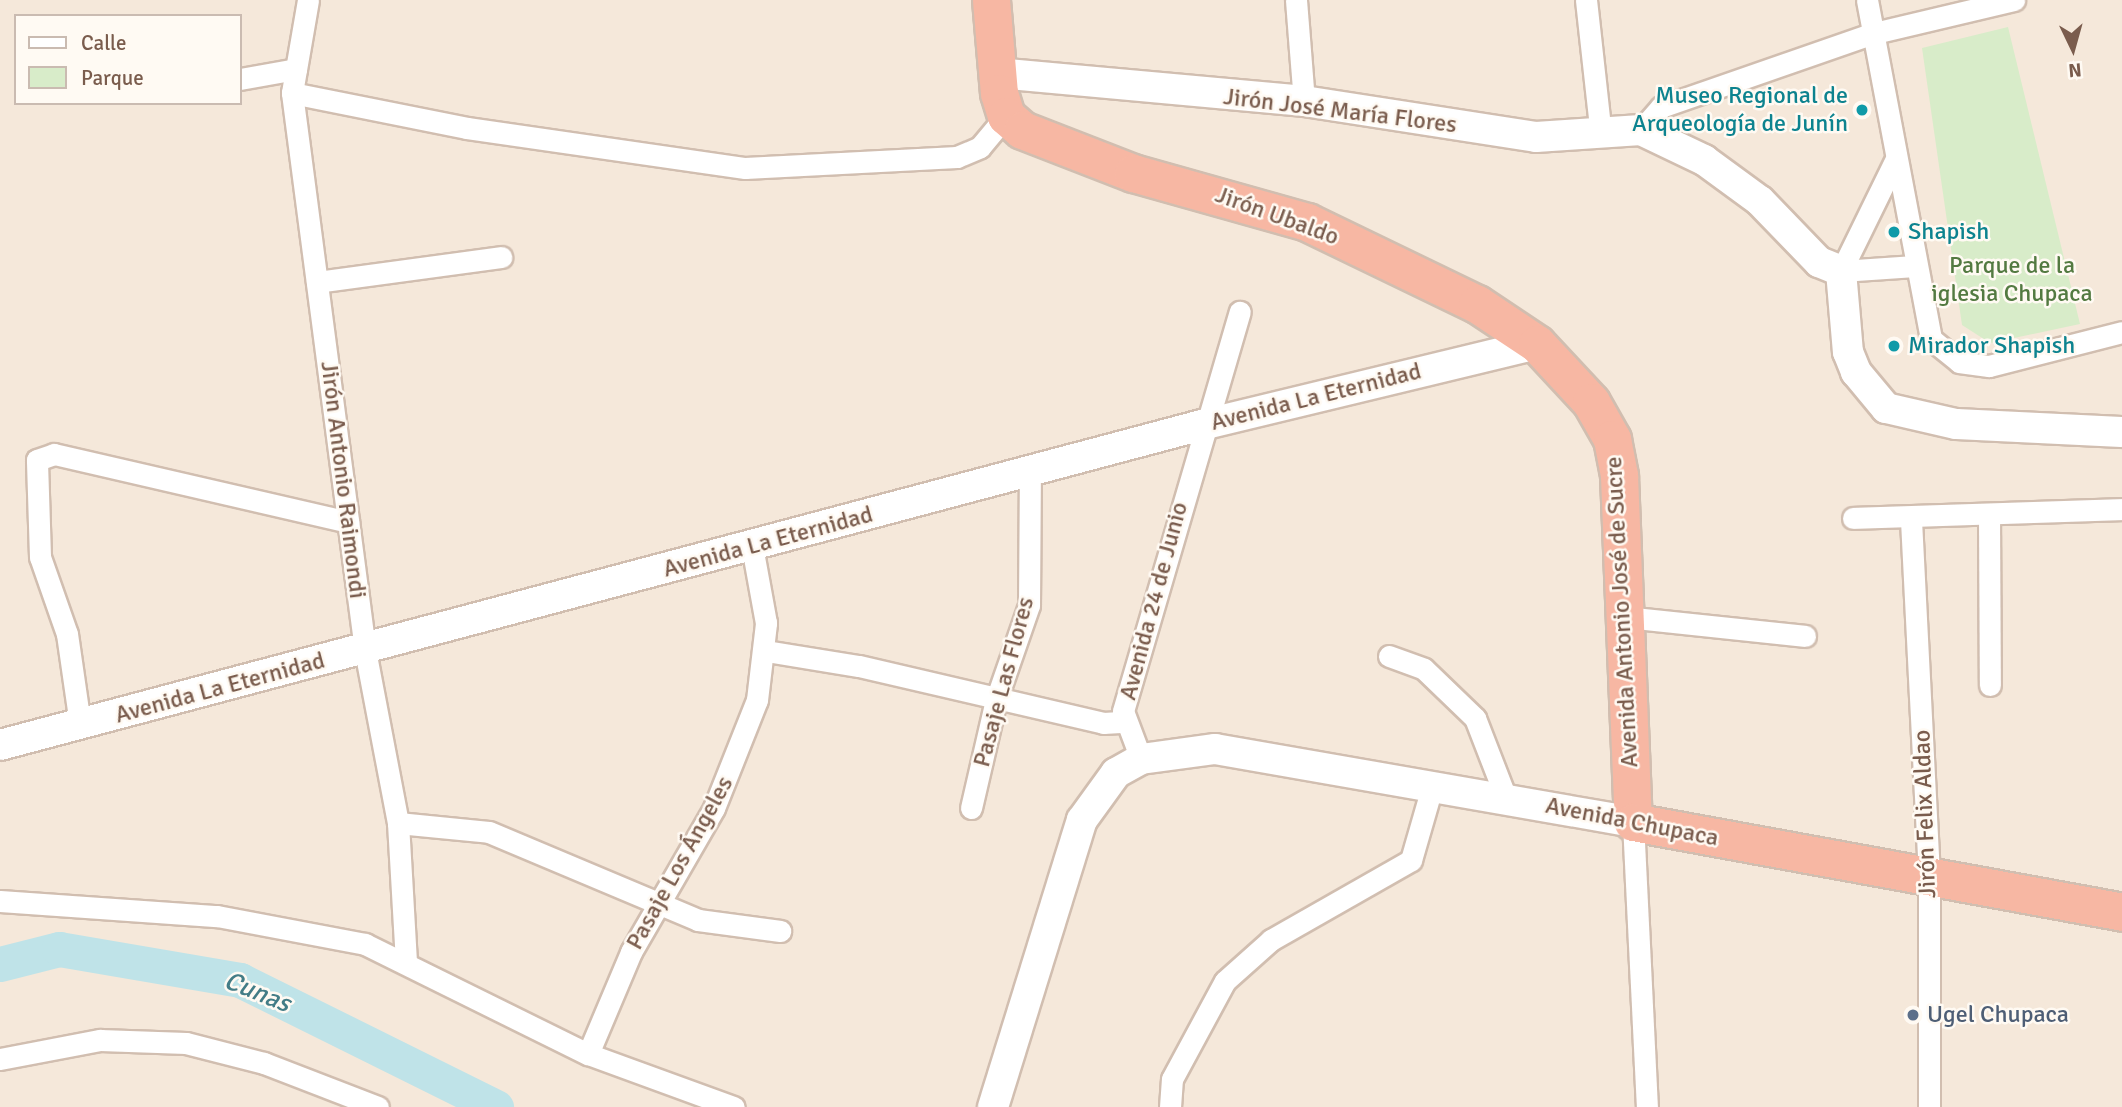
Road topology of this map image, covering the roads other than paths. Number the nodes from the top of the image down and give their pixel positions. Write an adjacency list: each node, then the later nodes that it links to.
1 (308, 0): 9 (street, Jirón Antonio Raimondi)
2 (991, 0): 10 (highway)
3 (1296, 0): 13 (street)
4 (1586, 0): 16 (street)
5 (1867, 0): 8 (street)
6 (2014, 0): 7 (street)
7 (1980, 4): 8 (street)
8 (1874, 33): 15 (street); 17 (street)
9 (296, 69): 11 (street); 12 (street, Jirón Antonio Raimondi)
10 (997, 73): 13 (street, Jirón José María Flores); 14 (highway)
11 (242, 79)
12 (292, 93): 14 (street); 21 (street, Jirón Antonio Raimondi)
13 (1304, 102): 16 (street, Jirón José María Flores)
14 (1006, 116): 24 (highway, Jirón Ubaldo)
15 (1641, 130): 16 (street, Jirón José María Flores); 20 (street)
16 (1601, 135)
17 (1895, 162): 19 (street); 20 (street)
18 (501, 257): 21 (street)
19 (1915, 266): 20 (street); 23 (street)
20 (1841, 271): 26 (street)
21 (317, 282): 32 (street, Jirón Antonio Raimondi)
22 (1240, 312): 25 (street, Avenida 24 de Junio)
23 (2122, 331)
24 (1537, 344): 25 (street, Avenida La Eternidad); 34 (highway, Avenida Antonio José de Sucre)
25 (1202, 425): 27 (street, Avenida La Eternidad); 41 (street, Avenida 24 de Junio)
26 (2122, 432)
27 (1030, 471): 33 (street, Avenida La Eternidad); 40 (street, Pasaje Las Flores)
28 (2122, 509): 29 (street)
29 (1989, 516): 31 (street); 39 (street)
30 (1853, 518): 31 (street)
31 (1911, 520): 50 (street, Jirón Felix Aldao)
32 (348, 522): 36 (street, Jirón Antonio Raimondi); 42 (street)
33 (751, 546): 36 (street, Avenida La Eternidad); 37 (street, Pasaje Los Ángeles)
34 (1625, 617): 35 (street); 48 (highway, Avenida Antonio José de Sucre)
35 (1805, 636)
36 (365, 650): 42 (street, Avenida La Eternidad); 49 (street, Jirón Antonio Raimondi)
37 (766, 651): 40 (street); 52 (street, Pasaje Los Ángeles)
38 (1389, 656): 46 (street)
39 (1990, 685)
40 (996, 700): 41 (street); 47 (street, Pasaje Las Flores)
41 (1125, 722): 44 (street, Avenida 24 de Junio)
42 (80, 724): 43 (street, Avenida La Eternidad)
43 (0, 745)
44 (1141, 759): 45 (street, Avenida Chupaca); 60 (street)
45 (1433, 784): 46 (street, Avenida Chupaca); 61 (street)
46 (1506, 798): 48 (street, Avenida Chupaca)
47 (971, 808)
48 (1633, 822): 50 (highway, Avenida Chupaca); 62 (street)
49 (398, 823): 52 (street); 55 (street, Jirón Antonio Raimondi)
50 (1928, 879): 53 (highway, Avenida Chupaca); 63 (street, Jirón Felix Aldao)
51 (0, 901): 55 (street)
52 (657, 904): 54 (street); 56 (street, Pasaje Los Ángeles)
53 (2122, 912)
54 (780, 930)
55 (406, 960): 56 (street)
56 (588, 1054): 59 (street)
57 (0, 1059): 58 (street)
58 (378, 1107)
59 (734, 1107)
60 (993, 1107)
61 (1170, 1107)
62 (1647, 1107)
63 (1929, 1107)

